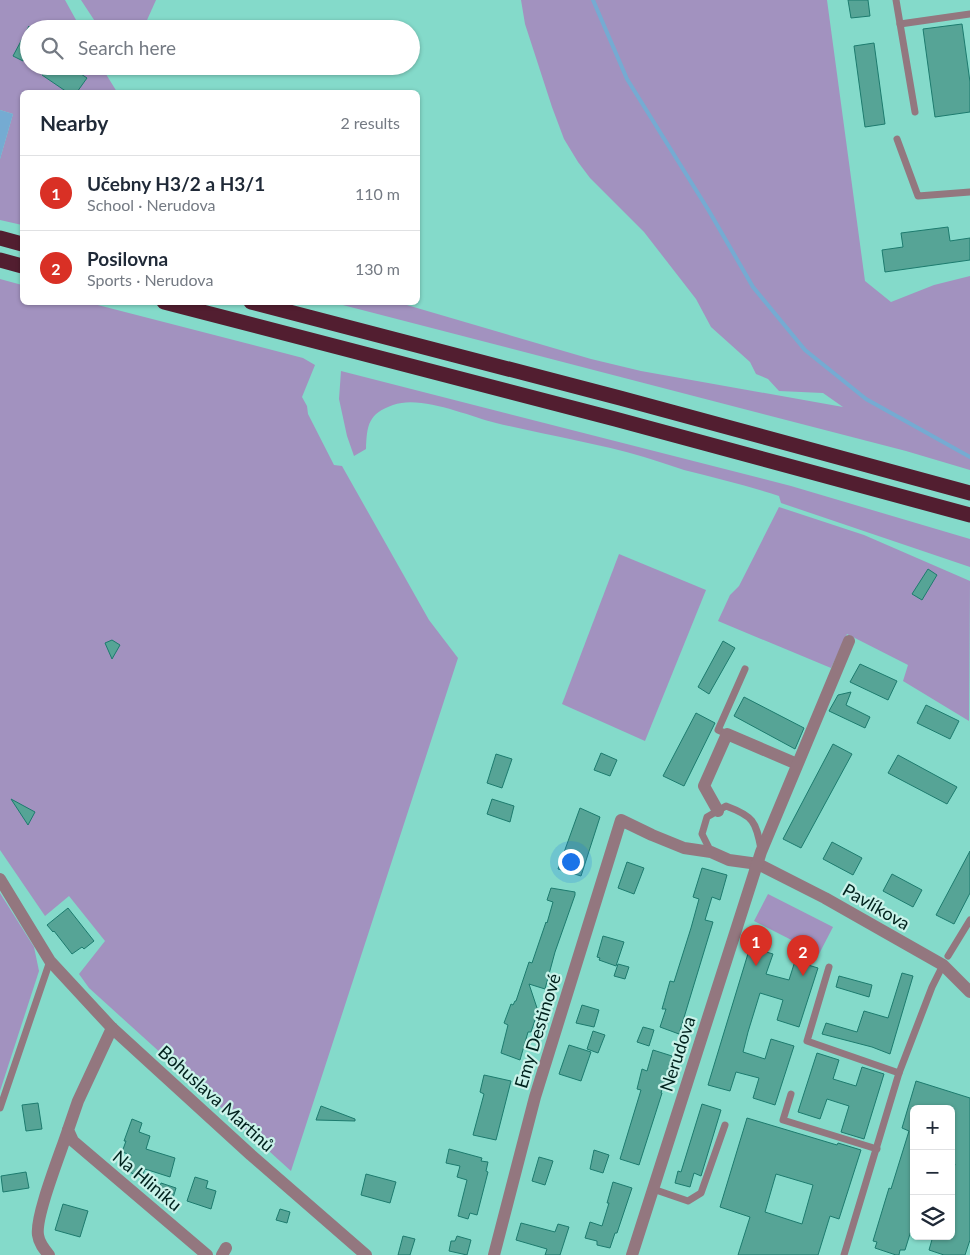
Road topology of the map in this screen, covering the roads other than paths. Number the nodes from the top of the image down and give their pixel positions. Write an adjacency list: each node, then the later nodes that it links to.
1 (896, 0): 3 (lane)
2 (970, 14): 3 (lane)
3 (900, 24): 4 (lane)
4 (915, 112)
5 (897, 139): 6 (lane)
6 (970, 192)
7 (0, 238): 8 (highway)
8 (20, 243)
9 (0, 260): 10 (highway)
10 (20, 265)
11 (176, 305): 14 (highway)
12 (263, 305): 13 (highway)
13 (970, 493)
14 (970, 515)
15 (849, 640): 18 (street)
16 (745, 669): 17 (lane)
17 (727, 734): 18 (street); 19 (street)
18 (797, 764): 22 (street)
19 (718, 811): 21 (lane); 22 (lane)
20 (621, 820): 21 (street, Pavlíkova); 40 (street, Emy Destinové)
21 (711, 852): 22 (street, Pavlíkova)
22 (759, 858): 26 (street, Pavlíkova); 36 (street, Nerudova)
23 (0, 879): 25 (street, Bohuslava Martinů)
24 (970, 920): 26 (lane)
25 (50, 961): 29 (street, Bohuslava Martinů); 32 (lane)
26 (945, 961): 28 (street, Pavlíkova); 30 (lane)
27 (829, 967): 30 (lane)
28 (970, 992)
29 (112, 1028): 34 (street); 39 (street, Bohuslava Martinů)
30 (899, 1073): 35 (lane)
31 (791, 1094): 35 (lane)
32 (0, 1108)
33 (725, 1125): 36 (lane)
34 (68, 1130): 37 (street); 38 (street, Na Hliníku)
35 (877, 1149): 42 (lane)
36 (653, 1189): 41 (street, Nerudova)
37 (49, 1255)
38 (207, 1255)
39 (366, 1255)
40 (494, 1255)
41 (632, 1255)
42 (844, 1255)

